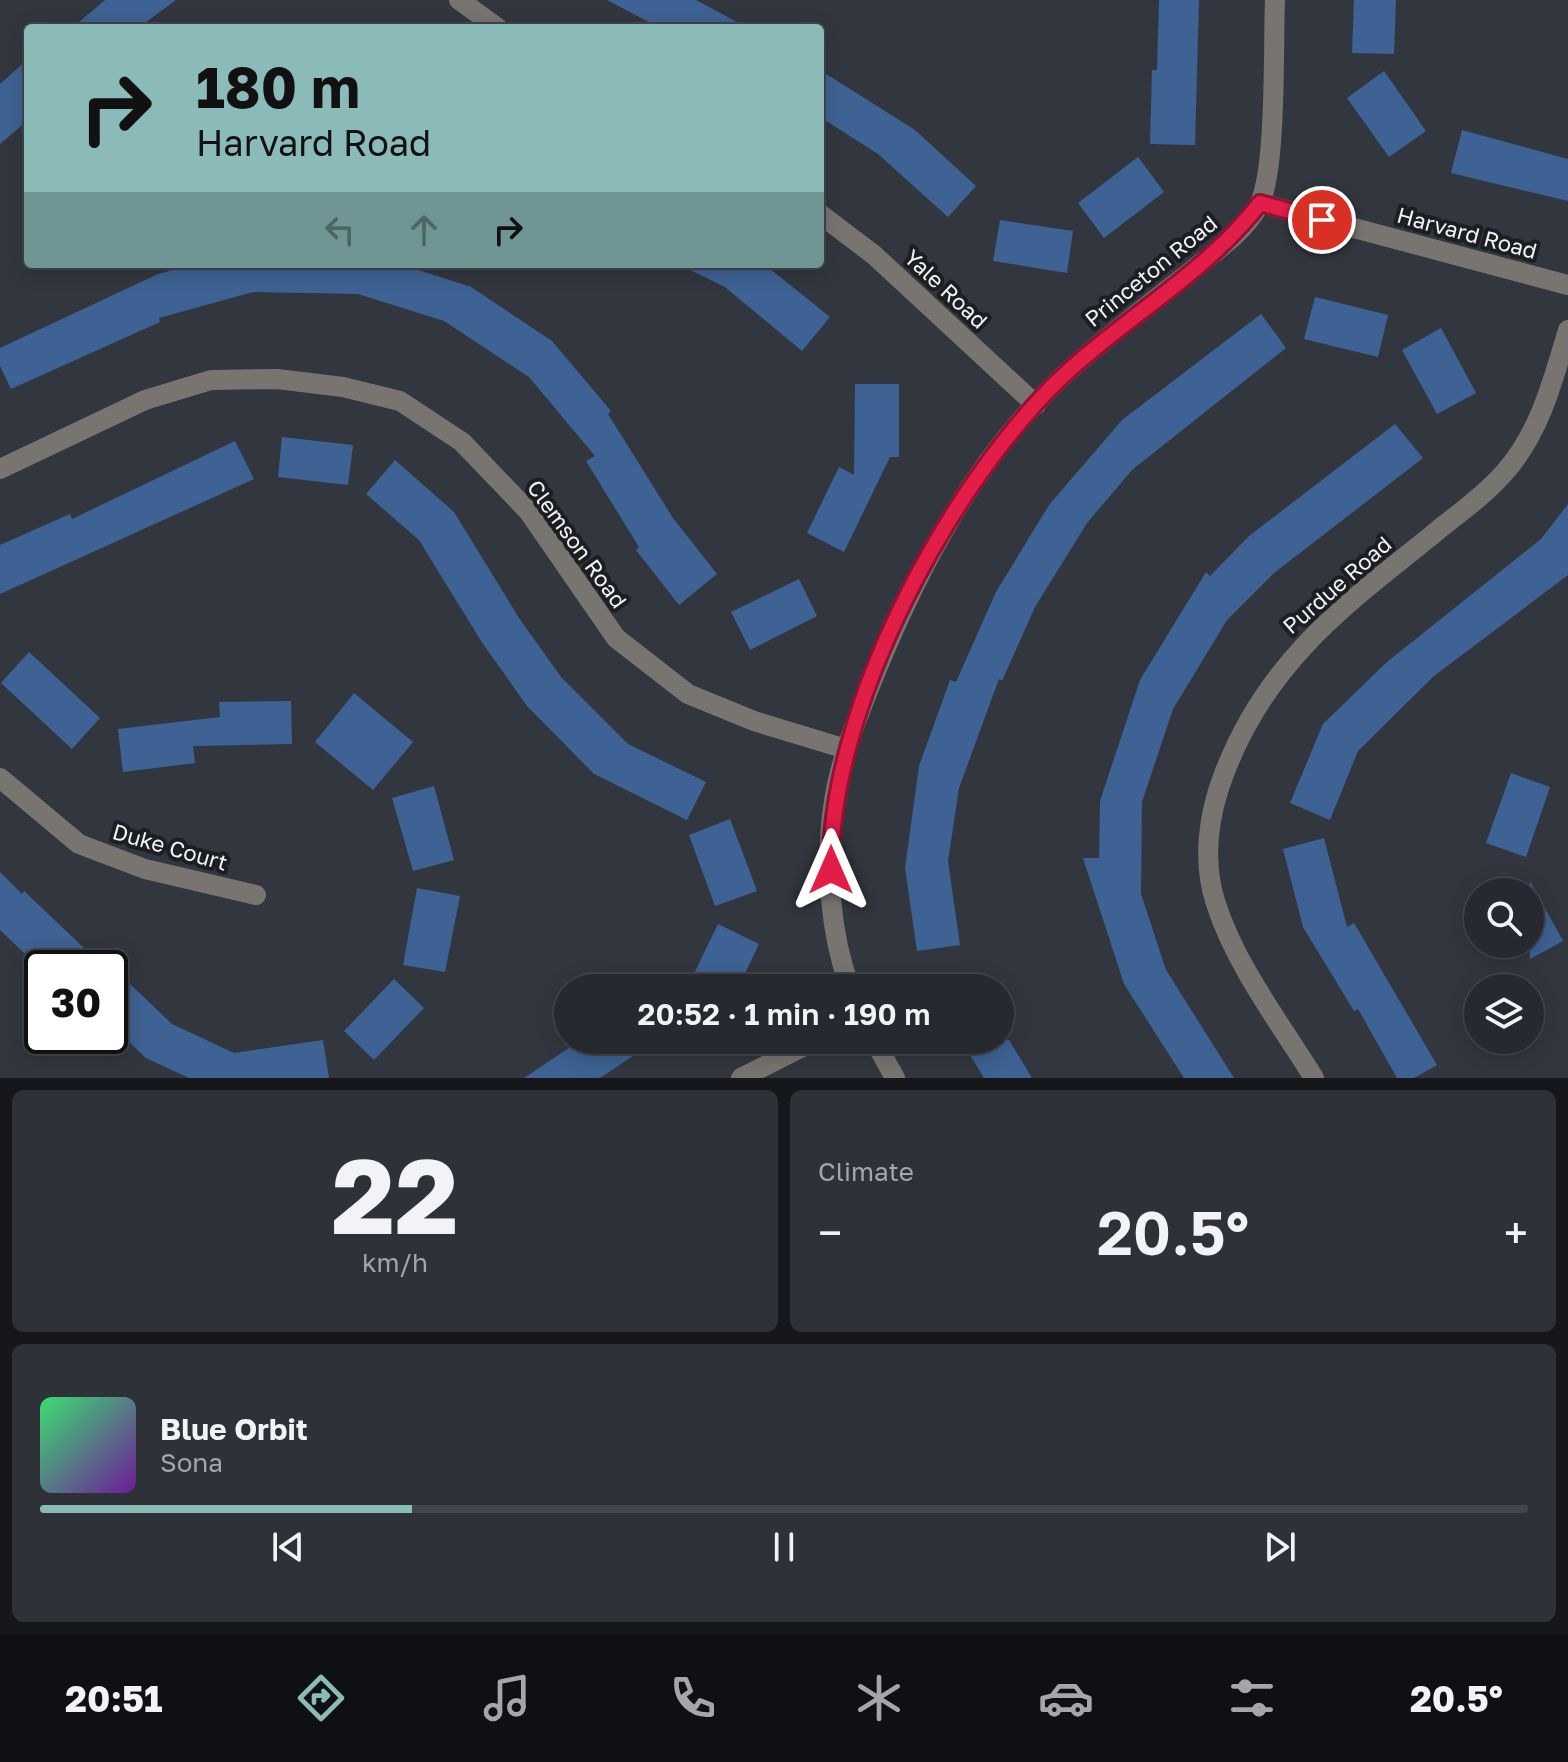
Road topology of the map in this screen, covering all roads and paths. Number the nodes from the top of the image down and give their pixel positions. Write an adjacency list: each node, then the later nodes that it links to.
1 (459, 0): 3 (street)
2 (1275, 0): 4 (street)
3 (492, 24)
4 (1260, 203): 6 (street, Harvard Road); 8 (street, Princeton Road)
5 (824, 217): 8 (street, Yale Road)
6 (1568, 285)
7 (1568, 330): 18 (street, Purdue Road)
8 (1036, 405): 10 (street, Princeton Road)
9 (0, 469): 10 (street, Clemson Road)
10 (846, 749): 13 (street, Princeton Road)
11 (0, 778): 12 (street, Duke Court)
12 (256, 895)
13 (847, 974)
14 (788, 1054): 16 (street)
15 (882, 1054): 17 (street)
16 (741, 1078)
17 (895, 1078)
18 (1314, 1078)

